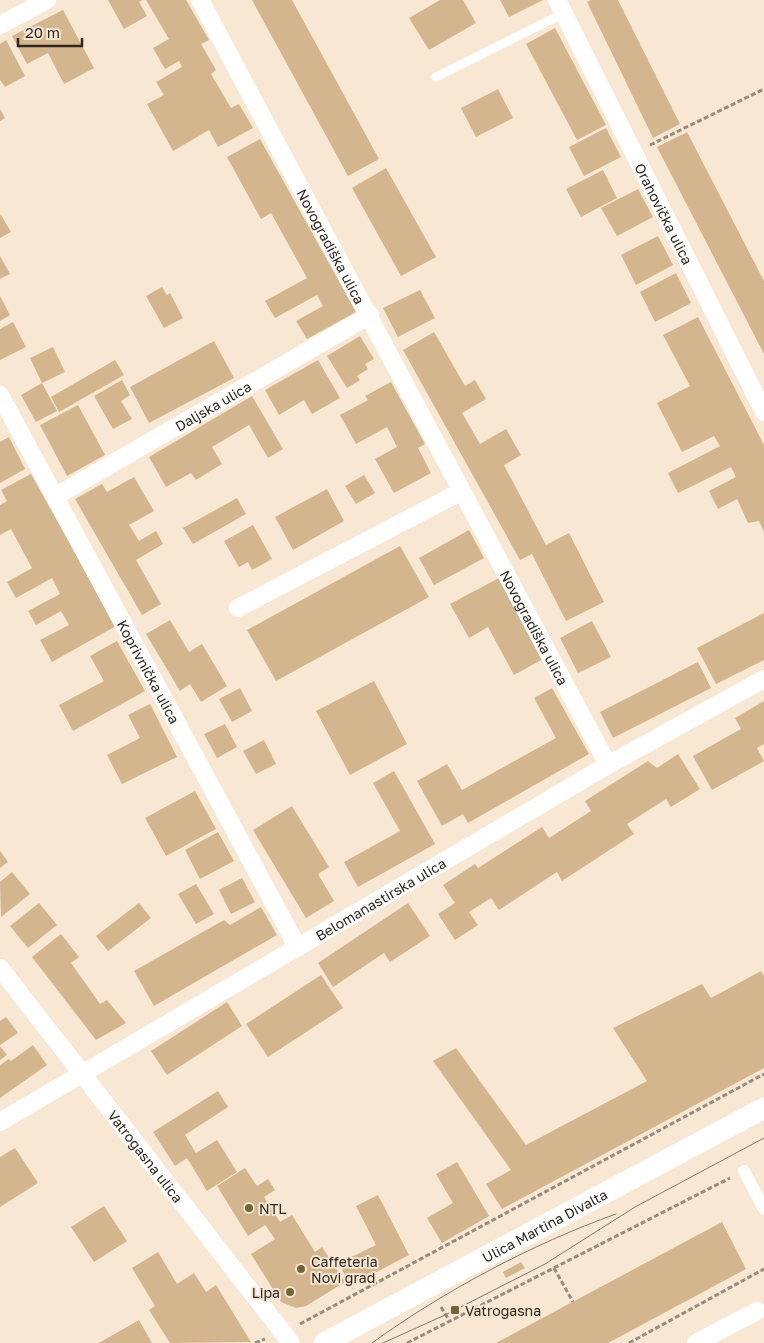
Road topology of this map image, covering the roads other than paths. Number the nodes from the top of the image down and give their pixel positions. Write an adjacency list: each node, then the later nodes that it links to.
1 (46, 0): 4 (street)
2 (200, 0): 6 (street, Novogradiška ulica)
3 (561, 7): 5 (lane, Orahovička ulica); 8 (street, Orahovička ulica)
4 (0, 25)
5 (436, 77)
6 (370, 315): 9 (street, Novogradiška ulica); 10 (street, Daljska ulica)
7 (0, 395): 10 (street, Koprivnička ulica)
8 (764, 412)
9 (462, 491): 11 (street); 13 (street, Novogradiška ulica)
10 (56, 496): 14 (street, Koprivnička ulica)
11 (238, 608)
12 (764, 679): 13 (street, Belomanastirska ulica)
13 (608, 765): 14 (street, Belomanastirska ulica)
14 (297, 946): 16 (street, Belomanastirska ulica)
15 (0, 968): 16 (street, Vatrogasna ulica)
16 (81, 1074): 18 (street, Belomanastirska ulica); 22 (street, Vatrogasna ulica)
17 (764, 1108): 23 (street, Ulica Martina Divalta)
18 (0, 1122)
19 (744, 1171): 20 (street)
20 (764, 1209)
21 (757, 1311): 24 (street)
22 (287, 1338)
23 (324, 1343)
24 (696, 1343)

